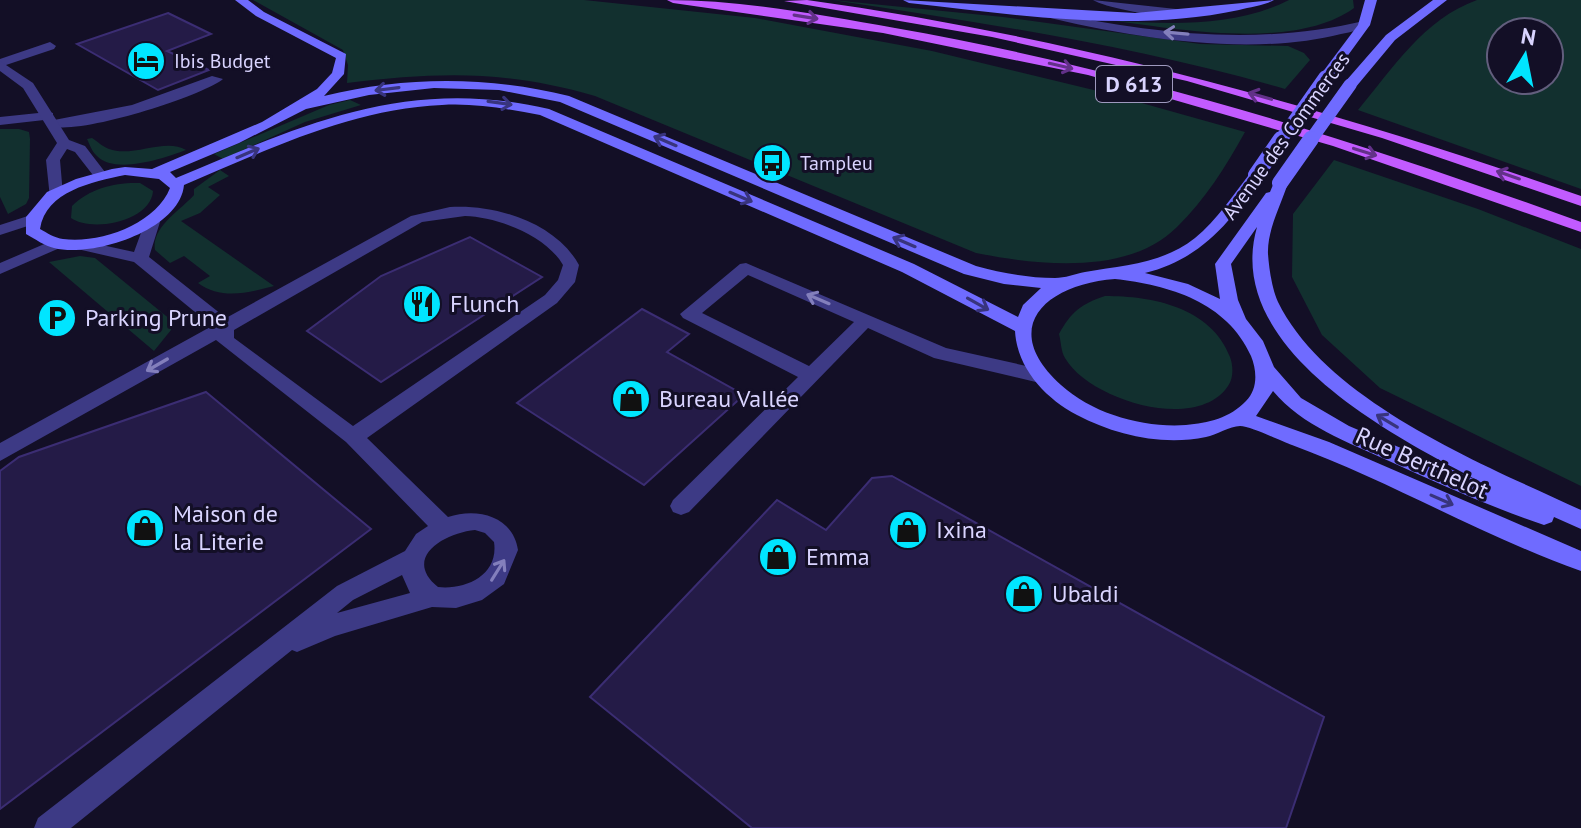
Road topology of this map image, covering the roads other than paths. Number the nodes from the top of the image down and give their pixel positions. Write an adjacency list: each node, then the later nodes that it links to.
1 (241, 0): 15 (street)
2 (673, 0): 27 (main road, D 613, one-way to 27)
3 (782, 0): 24 (main road, D 613, one-way to 3)
4 (909, 0): 10 (street)
5 (1099, 0): 9 (street)
6 (1268, 0): 9 (street)
7 (1371, 0): 11 (street, Avenue des Commerces)
8 (1441, 0): 22 (street, Avenue des Commerces, bridge)
9 (1205, 13): 10 (street)
10 (1046, 14): 11 (street, one-way to 10)
11 (1364, 25): 33 (street, Avenue des Commerces, bridge)
12 (50, 46): 13 (street)
13 (0, 64): 16 (street)
14 (217, 79): 16 (street)
15 (305, 105): 19 (street); 34 (street, one-way to 15)
16 (51, 120): 17 (street); 18 (street)
17 (0, 121)
18 (64, 143): 20 (street); 23 (street)
19 (158, 172): 20 (street); 21 (street)
20 (101, 176): 23 (street)
21 (177, 183): 26 (street); 38 (street, one-way to 38)
22 (1280, 183): 36 (street, Avenue des Commerces); 46 (street, one-way to 22)
23 (55, 195): 25 (street)
24 (1581, 201)
25 (31, 220): 28 (street); 29 (street)
26 (152, 222): 30 (street); 31 (street)
27 (1581, 227)
28 (0, 230)
29 (56, 244): 30 (street); 32 (street)
30 (79, 245): 31 (street)
31 (140, 258): 37 (street)
32 (0, 269)
33 (1115, 274): 34 (street); 36 (street)
34 (1059, 284): 38 (street)
35 (866, 320): 40 (street); 40 (street, one-way to 40); 41 (street)
36 (1242, 324): 39 (street)
37 (225, 327): 43 (street); 43 (street); 44 (street, one-way to 44)
38 (1023, 327): 41 (street)
39 (1266, 371): 42 (street); 48 (street, Rue Berthelot)
40 (811, 375): 45 (street)
41 (1040, 376): 42 (street)
42 (1240, 418): 50 (street, Rue Berthelot, one-way to 50)
43 (353, 437): 47 (street)
44 (0, 453)
45 (681, 506)
46 (1581, 520)
47 (444, 527): 49 (street); 51 (street, one-way to 47)
48 (1581, 530)
49 (413, 558): 51 (street); 52 (street)
50 (1581, 561)
51 (432, 597): 52 (street)
52 (272, 653): 53 (street)
53 (48, 828)

